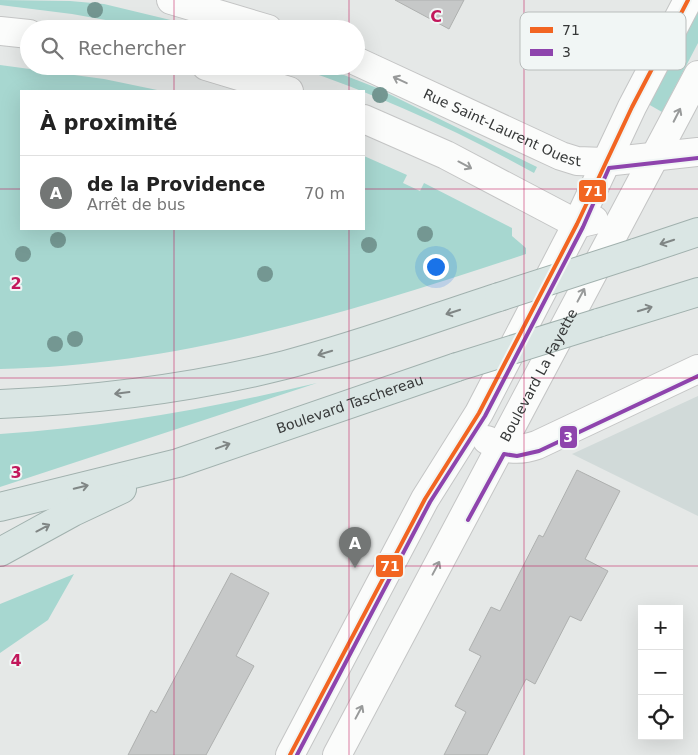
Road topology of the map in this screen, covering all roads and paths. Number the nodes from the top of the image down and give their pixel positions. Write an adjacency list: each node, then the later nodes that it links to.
1 (171, 0): 4 (street)
2 (688, 0): 3 (street)
3 (682, 12)
4 (238, 20)
5 (0, 31): 6 (street)
6 (20, 33)
7 (365, 65): 15 (street, Rue Saint-Laurent Ouest, one-way to 7)
8 (653, 70): 15 (street)
9 (236, 75): 11 (street)
10 (698, 75): 14 (street, Boulevard La Fayette, one-way to 10)
11 (286, 90)
12 (365, 119): 17 (street, one-way to 17)
13 (698, 152): 14 (street)
14 (655, 156): 15 (street, Rue Saint-Laurent Ouest); 16 (street, Boulevard La Fayette)
15 (606, 162): 17 (street)
16 (625, 212): 17 (street); 23 (street, Boulevard La Fayette, one-way to 16)
17 (577, 224): 22 (street)
18 (698, 232): 21 (highway, one-way to 21, bridge)
19 (698, 292): 24 (highway, Boulevard Taschereau, one-way to 19, bridge)
20 (698, 369): 23 (street)
21 (0, 404)
22 (468, 430): 23 (street); 27 (street)
23 (501, 447): 28 (street, Boulevard La Fayette, one-way to 23)
24 (178, 463): 25 (highway, Boulevard Taschereau, one-way to 24); 26 (highway, one-way to 24)
25 (0, 507)
26 (0, 552)
27 (290, 755)
28 (337, 755)

